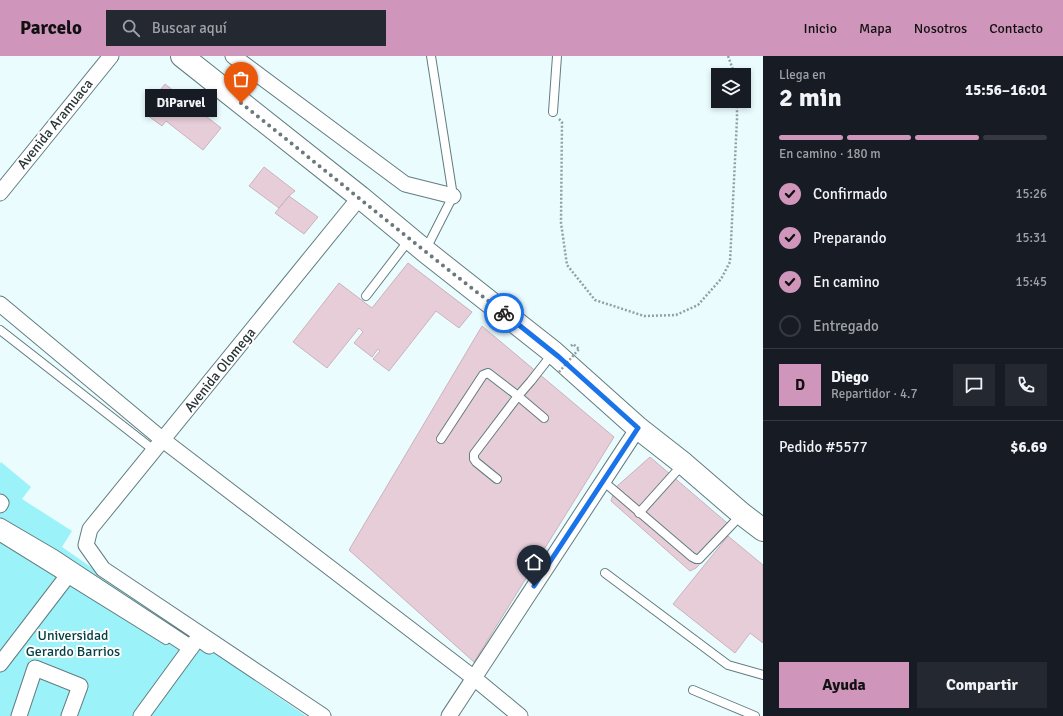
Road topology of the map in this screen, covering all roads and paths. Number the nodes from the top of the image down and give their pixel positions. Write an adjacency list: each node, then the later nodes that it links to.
1 (111, 56): 10 (street, Avenida Aramuaca)
2 (182, 56): 12 (highway)
3 (233, 56): 11 (street)
4 (431, 56): 11 (lane)
5 (557, 56): 9 (lane)
6 (728, 56): 7 (path)
7 (732, 68)
8 (737, 108): 9 (path)
9 (553, 112)
10 (0, 193)
11 (453, 196): 13 (lane)
12 (360, 198): 13 (highway); 23 (street, Avenida Olomega)
13 (417, 245): 14 (lane); 18 (highway)
14 (366, 296)
15 (0, 304): 23 (street)
16 (0, 330): 23 (lane)
17 (579, 349): 18 (path, bridge)
18 (556, 362): 19 (lane); 21 (highway)
19 (518, 396): 20 (lane); 22 (lane); 25 (lane)
20 (544, 418)
21 (638, 428): 24 (highway); 26 (street)
22 (441, 439)
23 (159, 445): 36 (street, Avenida Olomega); 40 (street)
24 (684, 464): 29 (lane); 30 (highway)
25 (497, 479)
26 (603, 481): 29 (lane); 40 (street)
27 (0, 502): 28 (street)
28 (0, 505)
29 (639, 512): 30 (lane)
30 (742, 514): 32 (highway)
31 (0, 526): 35 (street)
32 (763, 530)
33 (0, 537): 35 (lane)
34 (605, 573): 39 (lane)
35 (67, 574): 36 (street); 37 (lane); 38 (street)
36 (187, 645): 44 (street); 45 (street); 46 (street)
37 (0, 653)
38 (0, 664)
39 (763, 675)
40 (474, 678): 47 (street); 48 (street)
41 (693, 690): 49 (lane)
42 (19, 716): 43 (street)
43 (69, 716)
44 (140, 716)
45 (312, 716)
46 (323, 716)
47 (449, 716)
48 (520, 716)
49 (755, 716)

